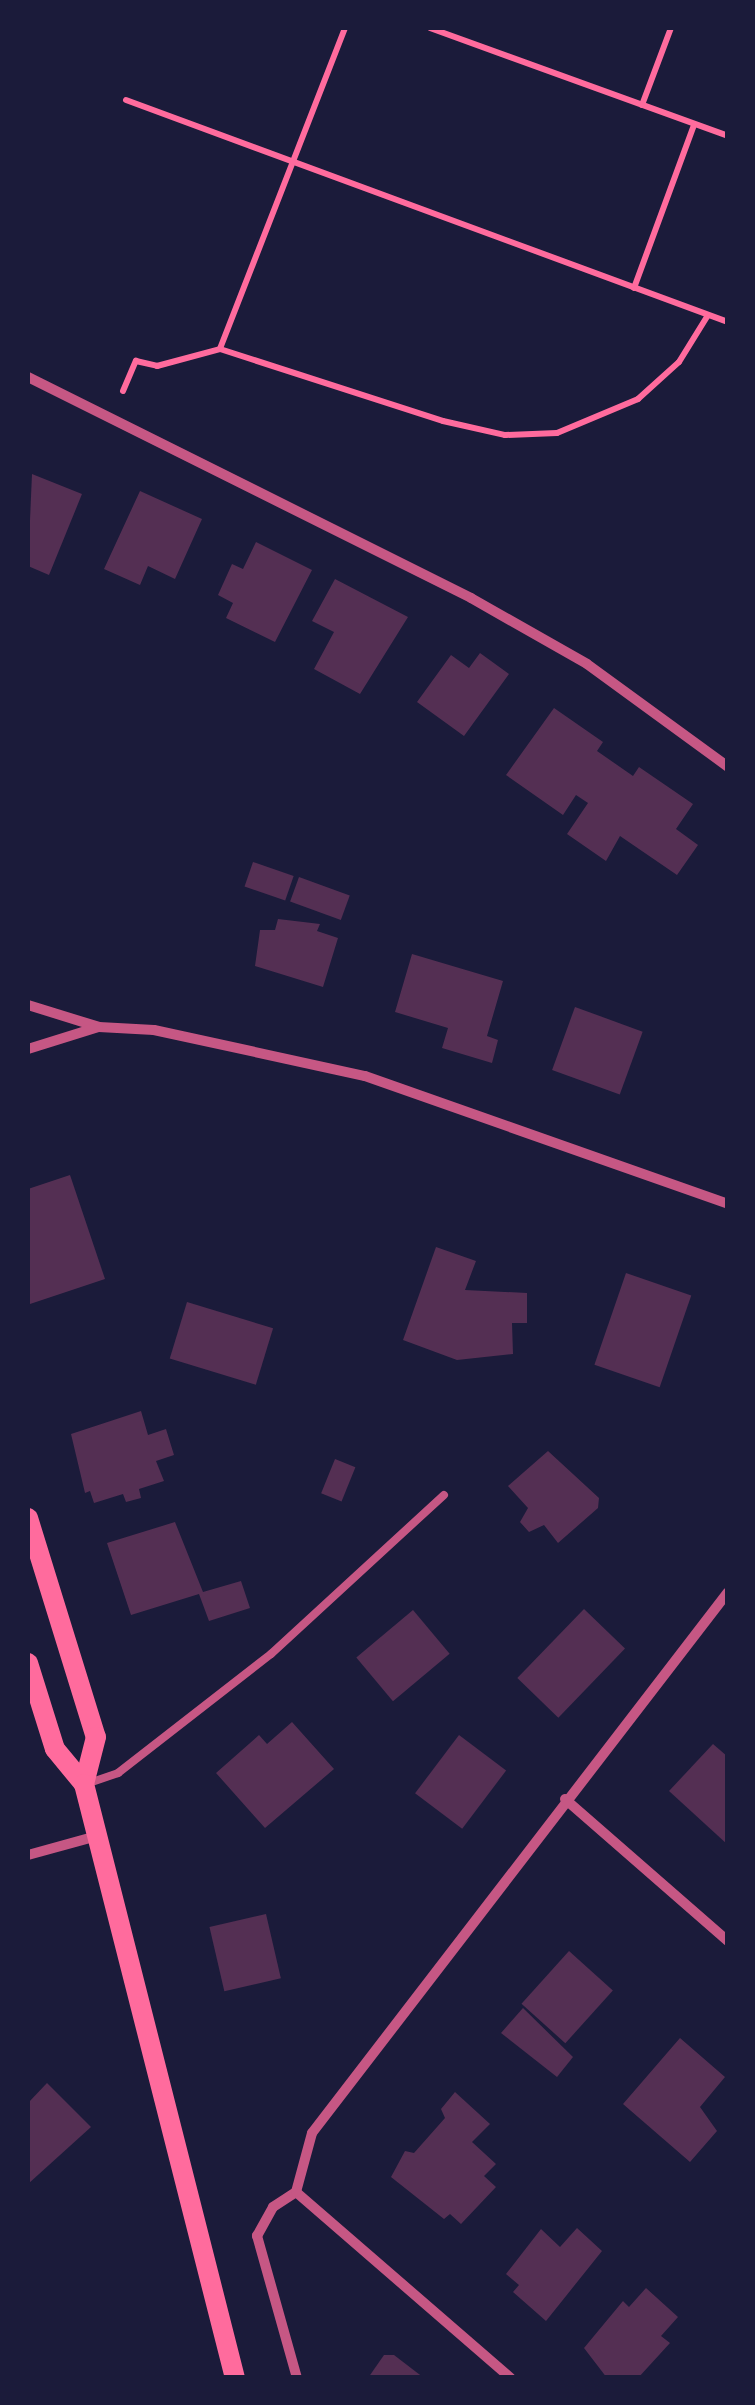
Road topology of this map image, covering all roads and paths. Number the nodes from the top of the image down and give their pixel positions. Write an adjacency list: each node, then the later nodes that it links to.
1 (345, 28): 8 (path)
2 (430, 28): 5 (path)
3 (671, 28): 5 (path)
4 (126, 100): 8 (path)
5 (642, 105): 6 (path)
6 (694, 124): 7 (path); 9 (path)
7 (728, 136)
8 (293, 163): 9 (path); 12 (path)
9 (634, 288): 10 (path)
10 (708, 315): 11 (path); 12 (path)
11 (728, 322)
12 (220, 348): 14 (path)
13 (28, 377): 14 (street)
14 (110, 420): 15 (street)
15 (728, 767)
16 (28, 1005): 17 (street)
17 (99, 1027): 18 (street); 19 (street)
18 (28, 1049)
19 (728, 1204)
20 (444, 1494): 24 (lane)
21 (28, 1518): 24 (main road)
22 (728, 1592): 25 (street)
23 (28, 1663): 24 (main road)
24 (84, 1784): 26 (main road)
25 (565, 1799): 28 (street); 29 (street)
26 (97, 1836): 27 (street); 30 (main road)
27 (28, 1856)
28 (728, 1941)
29 (296, 2192): 31 (street); 32 (street)
30 (235, 2378)
31 (297, 2378)
32 (511, 2378)

